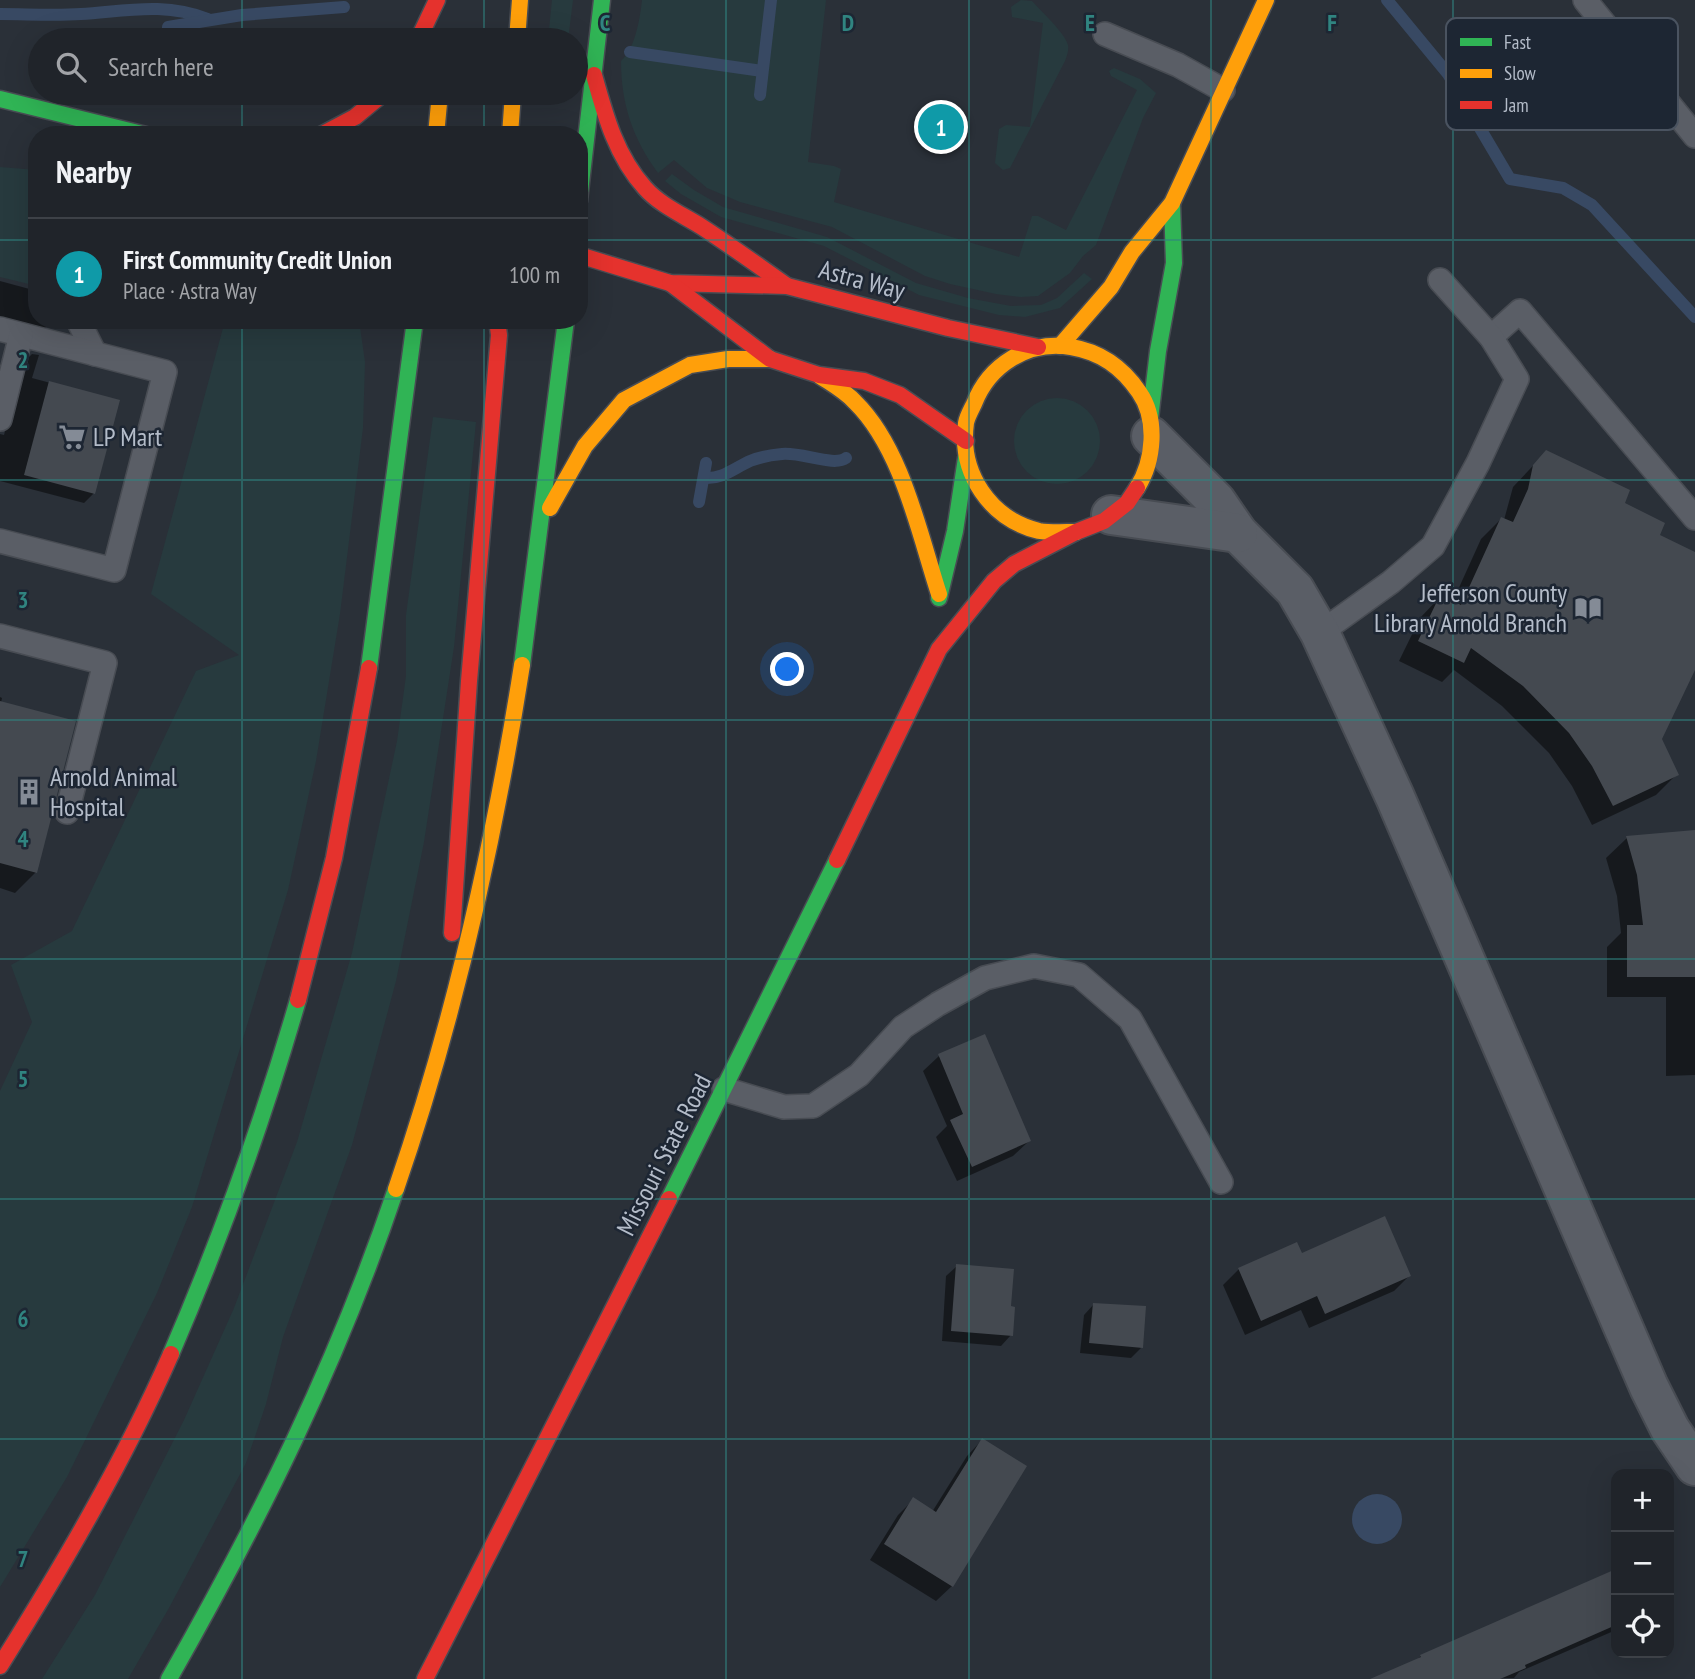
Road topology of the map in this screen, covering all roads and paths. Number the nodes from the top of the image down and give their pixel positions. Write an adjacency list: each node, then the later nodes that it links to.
1 (437, 0): 7 (main road)
2 (520, 0): 8 (main road)
3 (602, 0): 10 (main road)
4 (1266, 0): 11 (main road)
5 (1585, 0): 6 (lane)
6 (1600, 18)
7 (424, 28)
8 (518, 28)
9 (1105, 34): 11 (lane)
10 (593, 75): 21 (main road); 27 (main road)
11 (1223, 90): 23 (main road)
12 (0, 99): 17 (main road)
13 (373, 105): 18 (main road)
14 (439, 105): 19 (main road)
15 (512, 105): 20 (main road)
16 (1678, 115): 22 (lane)
17 (110, 126)
18 (340, 126)
19 (437, 126)
20 (511, 126)
21 (587, 126)
22 (1693, 133)
23 (1172, 203): 34 (main road); 40 (main road)
24 (588, 258): 26 (main road, Astra Way)
25 (1440, 280): 33 (lane)
26 (670, 283): 27 (main road, Astra Way); 37 (main road, Astra Way)
27 (787, 286): 35 (main road, Astra Way)
28 (82, 329): 36 (lane)
29 (414, 329): 58 (main road)
30 (498, 329): 54 (main road)
31 (565, 329): 45 (main road)
32 (11, 332): 36 (lane); 39 (lane)
33 (1491, 337): 44 (lane); 50 (lane)
34 (1060, 346): 35 (main road); 40 (main road)
35 (1038, 347): 41 (main road)
36 (95, 354): 48 (lane)
37 (770, 359): 38 (main road, Astra Way); 45 (main road)
38 (818, 375): 41 (main road, Astra Way); 49 (main road)
39 (0, 419)
40 (1150, 428): 43 (main road); 47 (street)
41 (966, 440): 42 (main road)
42 (966, 458): 46 (main road); 49 (main road, Missouri State Road)
43 (1111, 515): 46 (main road); 47 (street)
44 (1695, 518)
45 (542, 522): 54 (main road)
46 (1076, 532): 52 (main road, Missouri State Road)
47 (1238, 533): 50 (street)
48 (0, 541)
49 (939, 608): 52 (main road, Missouri State Road)
50 (1320, 633): 57 (street)
51 (0, 636): 53 (lane)
52 (939, 649): 55 (main road, Missouri State Road)
53 (67, 812)
54 (445, 1037): 59 (main road)
55 (724, 1089): 56 (lane); 60 (main road, Missouri State Road)
56 (1221, 1182)
57 (1695, 1466)
58 (0, 1667)
59 (169, 1679)
60 (425, 1679)

